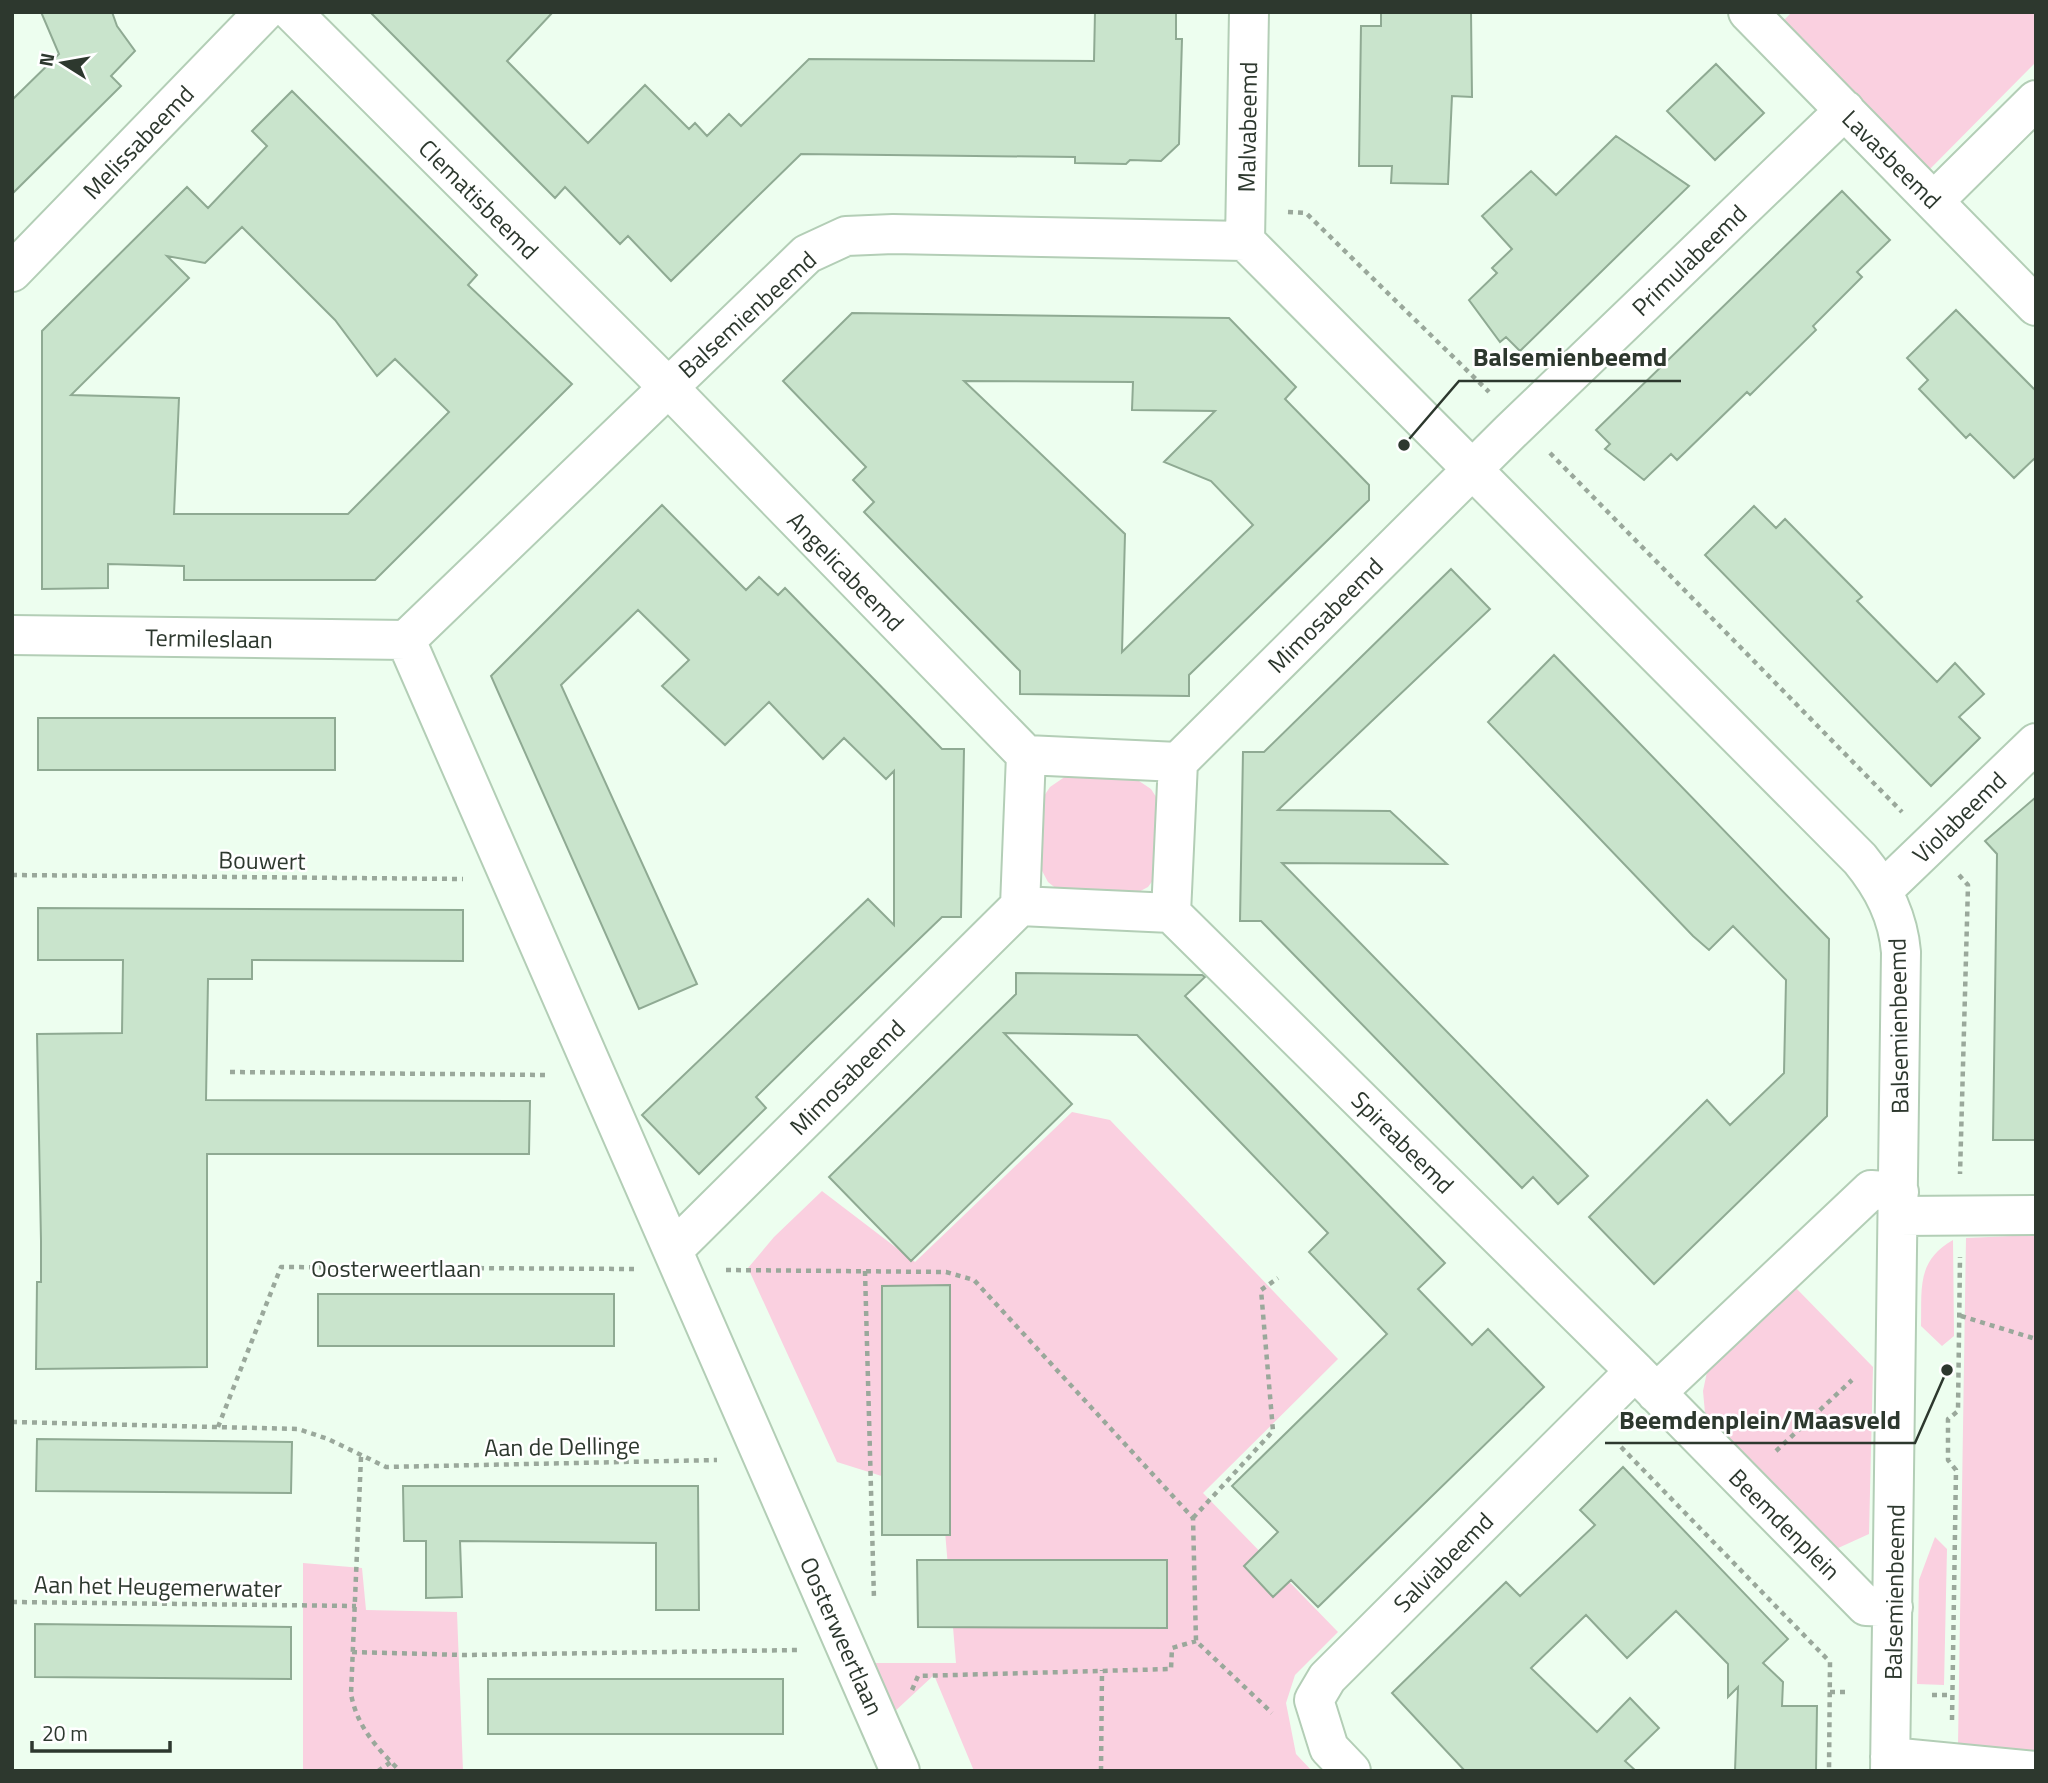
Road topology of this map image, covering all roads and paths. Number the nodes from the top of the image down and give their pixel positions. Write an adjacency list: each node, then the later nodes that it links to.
1 (264, 12): 9 (street, Melissabeemd)
2 (292, 12): 11 (street, Clematisbeemd)
3 (1249, 12): 8 (street, Malvabeemd)
4 (1754, 14): 6 (street, Lavasbeemd)
5 (2036, 100): 7 (street)
6 (1845, 110): 7 (street, Lavasbeemd); 12 (street, Primulabeemd)
7 (1934, 201): 10 (street, Lavasbeemd)
8 (1245, 241): 11 (street, Balsemienbeemd); 12 (street, Balsemienbeemd)
9 (12, 272)
10 (2036, 306)
11 (667, 386): 14 (street, Balsemienbeemd); 16 (street, Angelicabeemd)
12 (1473, 468): 17 (street, Mimosabeemd); 20 (street, Balsemienbeemd)
13 (12, 635): 14 (street, Termileslaan)
14 (406, 640): 19 (street, Oosterweertlaan)
15 (2036, 743): 20 (street, Violabeemd)
16 (1026, 755): 17 (street); 21 (street)
17 (1178, 762): 22 (street)
18 (12, 875): 19 (path, Bouwert)
19 (511, 880): 24 (street, Oosterweertlaan)
20 (1883, 890): 25 (street, Balsemienbeemd)
21 (1020, 906): 22 (street); 28 (street, Mimosabeemd)
22 (1171, 913): 34 (street, Spireabeemd)
23 (230, 1072): 24 (path)
24 (597, 1075): 28 (street, Oosterweertlaan)
25 (1899, 1204): 26 (street); 32 (street, Balsemienbeemd); 34 (street)
26 (1959, 1215): 27 (street); 31 (path)
27 (2036, 1215)
28 (678, 1259): 29 (path); 37 (path, Oosterweertlaan); 40 (street, Oosterweertlaan)
29 (865, 1271): 41 (path); 45 (path)
30 (1278, 1278): 41 (path)
31 (1961, 1316): 33 (path); 51 (path)
32 (1898, 1336): 38 (path); 44 (street, Balsemienbeemd)
33 (2036, 1339)
34 (1646, 1382): 35 (street, Salviabeemd); 44 (street, Beemdenplein)
35 (1590, 1416): 57 (street, Salviabeemd); 58 (path)
36 (12, 1422): 37 (path)
37 (218, 1427): 39 (path, Aan de Dellinge)
38 (1776, 1451)
39 (362, 1457): 40 (path, Aan de Dellinge); 43 (path)
40 (765, 1460): 45 (street, Oosterweertlaan)
41 (1193, 1518): 46 (path)
42 (12, 1602): 43 (path, Aan het Heugemerwater)
43 (356, 1606): 47 (path)
44 (1893, 1607): 53 (street, Balsemienbeemd)
45 (842, 1637): 47 (path); 50 (street, Oosterweertlaan)
46 (1196, 1641): 48 (path); 49 (path)
47 (352, 1651): 52 (path)
48 (1102, 1670): 50 (path); 56 (path)
49 (1273, 1714)
50 (895, 1759)
51 (1950, 1761): 53 (street); 59 (street)
52 (391, 1762): 54 (path); 55 (path)
53 (1890, 1764)
54 (378, 1771)
55 (400, 1771)
56 (1101, 1771)
57 (1351, 1771)
58 (1829, 1771)
59 (2035, 1771)

